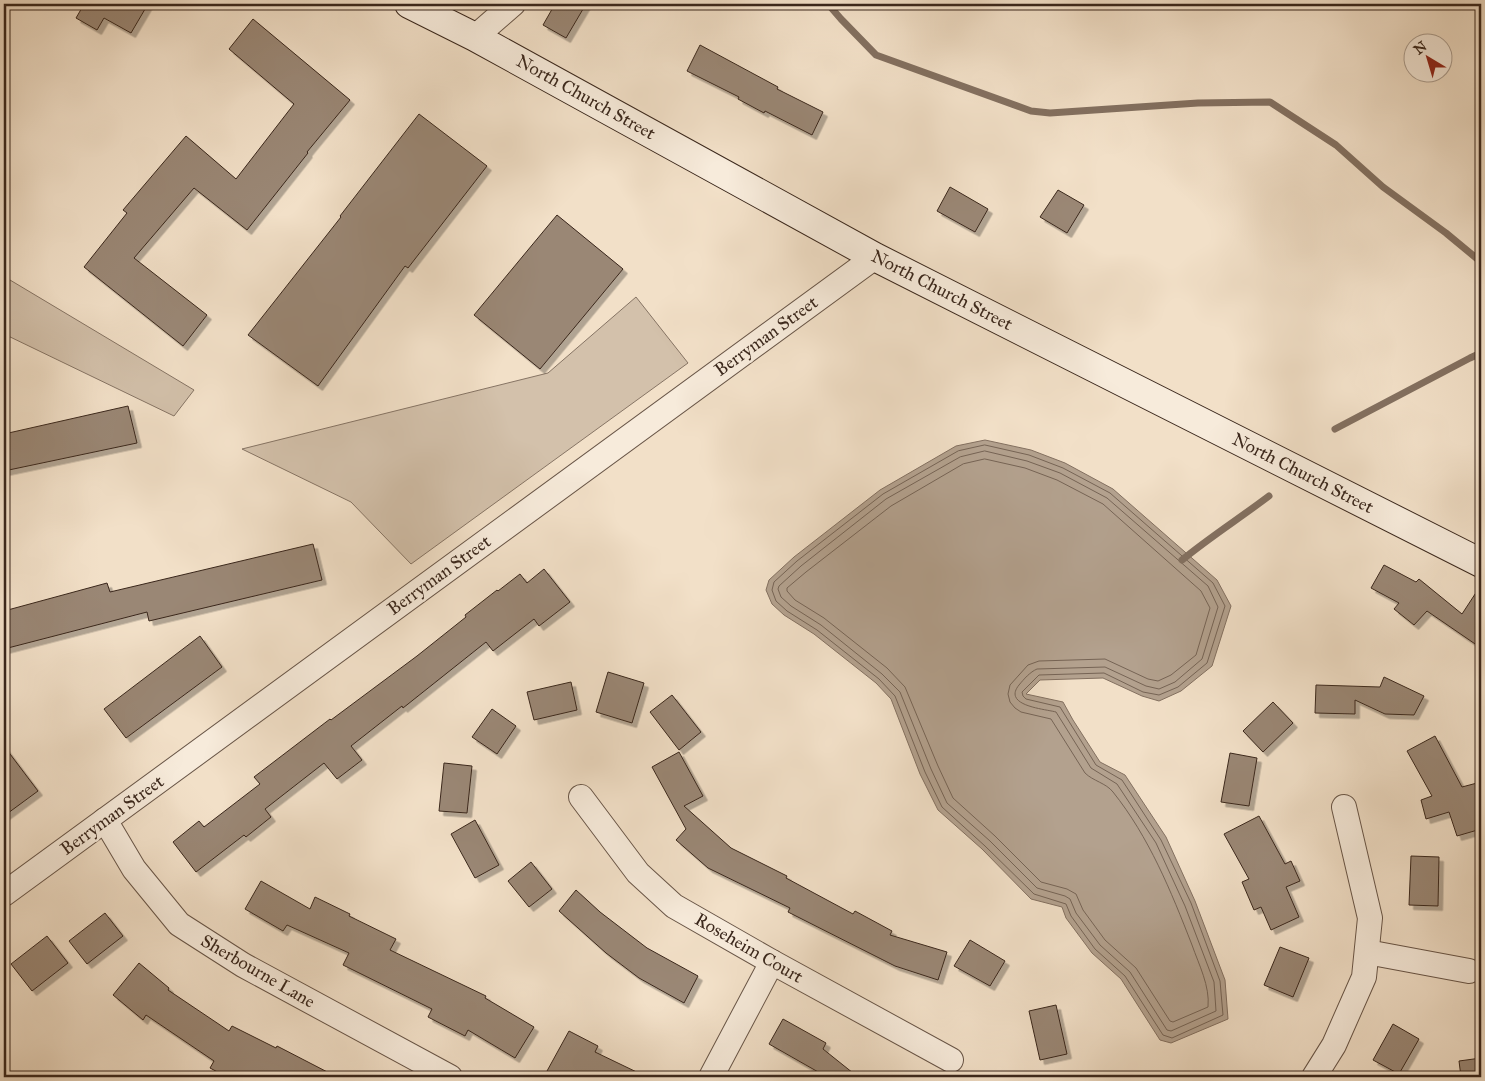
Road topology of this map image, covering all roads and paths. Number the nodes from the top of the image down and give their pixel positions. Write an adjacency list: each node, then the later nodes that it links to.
1 (409, 4): 3 (main road, North Church Street)
2 (513, 4): 3 (street)
3 (475, 36): 4 (main road, North Church Street)
4 (875, 257): 5 (main road, North Church Street); 8 (street, Berryman Street)
5 (1481, 563)
6 (580, 797): 11 (street, Roseheim Court)
7 (1344, 807): 10 (street)
8 (105, 820): 9 (street, Berryman Street); 14 (street, Sherbourne Lane)
9 (4, 894)
10 (1367, 952): 12 (street); 16 (street)
11 (772, 962): 13 (street, Roseheim Court); 15 (street)
12 (1469, 971)
13 (950, 1060)
14 (450, 1077)
15 (711, 1077)
16 (1314, 1077)

